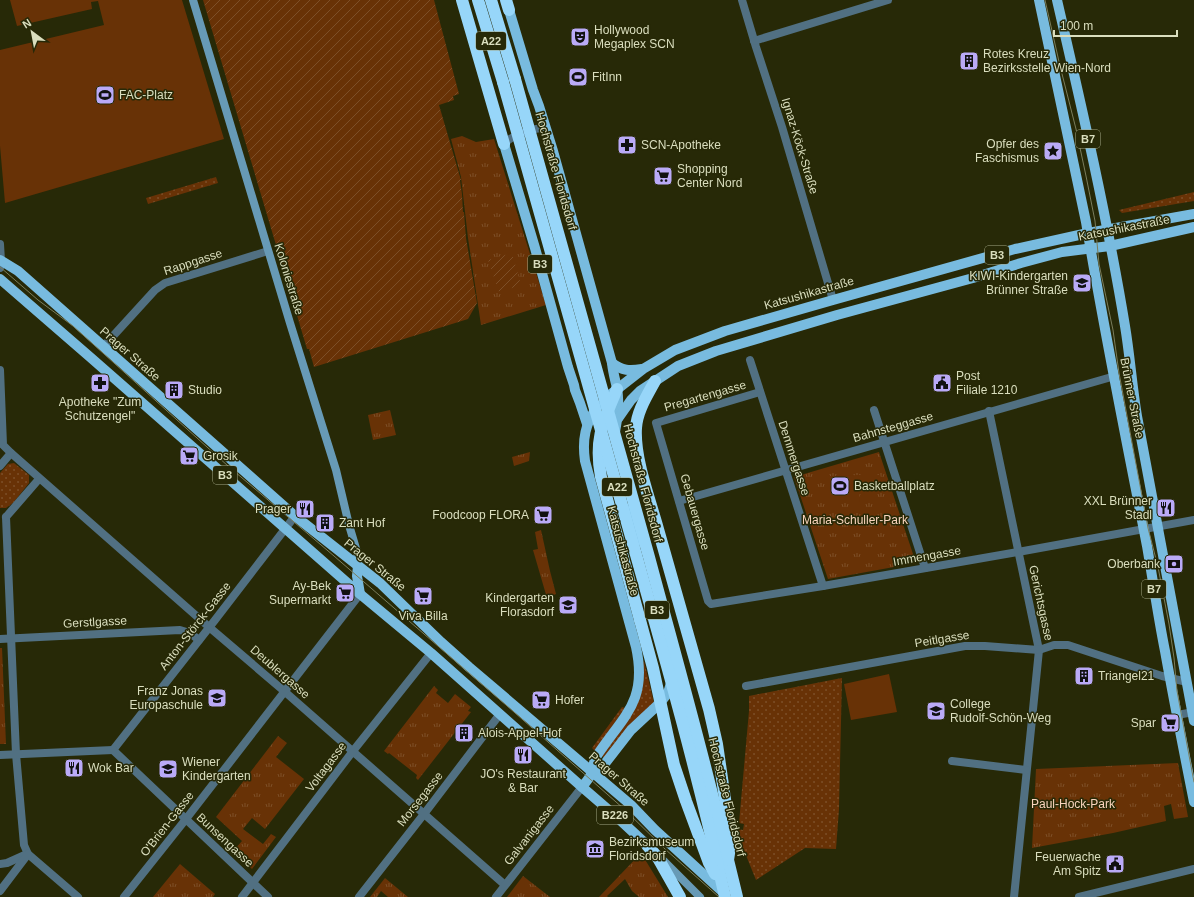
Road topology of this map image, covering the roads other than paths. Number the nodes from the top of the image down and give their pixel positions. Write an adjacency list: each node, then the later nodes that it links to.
1 (194, 0): 21 (street, Koloniestraße)
2 (462, 0): 13 (highway)
3 (478, 0): 11 (highway, A22)
4 (491, 0): 11 (highway, A22)
5 (742, 0): 10 (street, Ignaz-Köck-Straße)
6 (888, 0): 10 (street)
7 (1039, 0): 17 (main road, Brünner Straße / B7)
8 (1057, 0): 16 (main road, Brünner Straße / B7)
9 (508, 5): 12 (main road)
10 (754, 41): 24 (street, Ignaz-Köck-Straße)
11 (509, 81): 88 (highway, Hochstraße Floridsdorf / A22, bridge); 95 (highway, Hochstraße Floridsdorf / A22, bridge)
12 (546, 129): 13 (street); 29 (main road)
13 (504, 144): 34 (main road, B3)
14 (1194, 214): 16 (main road, Katsushikastraße / B3)
15 (1194, 227): 19 (main road, Katsushikastraße / B3)
16 (1107, 229): 17 (main road, Katsushikastraße / B3); 19 (main road, Brünner Straße / B7)
17 (1088, 232): 20 (main road, Brünner Straße / B7); 24 (main road, Katsushikastraße / B3)
18 (0, 244): 22 (street)
19 (1110, 246): 20 (main road, Katsushikastraße / B3); 53 (main road, Brünner Straße / B7)
20 (1090, 248): 25 (main road, Katsushikastraße / B3); 32 (main road, Brünner Straße / B7)
21 (268, 252): 26 (street, Rappgasse); 57 (street, Koloniestraße)
22 (0, 263): 26 (main road, Prager Straße / B3)
23 (0, 279): 27 (main road, B3)
24 (833, 300): 25 (main road); 30 (main road, Katsushikastraße / B3)
25 (837, 315): 33 (main road, Katsushikastraße / B3)
26 (103, 347): 27 (main road); 51 (main road, Prager Straße / B3)
27 (90, 357): 54 (main road, B3)
28 (750, 360): 36 (street, Demmergasse)
29 (612, 363): 30 (main road, B3); 35 (main road)
30 (643, 369): 35 (main road, Katsushikastraße / B3)
31 (0, 370): 45 (street)
32 (1115, 376): 40 (street, Bahnsteggasse); 55 (main road, Brünner Straße / B7)
33 (656, 381): 37 (main road, Katsushikastraße / B3); 88 (highway)
34 (574, 385): 38 (main road, B3); 43 (main road, B3)
35 (617, 389): 38 (highway)
36 (760, 392): 42 (street, Pregartengasse); 47 (street, Demmergasse)
37 (631, 400): 38 (main road, B3); 41 (main road, Katsushikastraße / B3)
38 (609, 406): 41 (main road); 43 (main road, Katsushikastraße / B3); 95 (highway, bridge)
39 (874, 410): 44 (street)
40 (990, 411): 44 (street, Bahnsteggasse); 56 (street, Gerichtsgasse)
41 (617, 420): 81 (main road, Katsushikastraße / B3)
42 (656, 423): 49 (street, Gebauergasse)
43 (587, 424): 81 (main road, Katsushikastraße / B3)
44 (885, 442): 47 (street, Bahnsteggasse); 58 (street)
45 (11, 454): 46 (street); 48 (street, Deublergasse)
46 (0, 466)
47 (785, 470): 49 (street, Bahnsteggasse); 59 (street, Demmergasse)
48 (39, 479): 50 (street); 62 (street, Deublergasse)
49 (679, 501): 61 (street, Gebauergasse)
50 (3, 515): 63 (street)
51 (295, 516): 54 (street, Anton-Störck-Gasse); 57 (main road, Prager Straße / B3)
52 (1194, 520): 53 (street, Immengasse)
53 (1158, 527): 55 (street, Immengasse); 69 (main road, Brünner Straße / B7)
54 (286, 529): 60 (main road, B3); 62 (street, Anton-Störck-Gasse)
55 (1143, 529): 56 (street, Immengasse); 68 (main road, Brünner Straße / B7)
56 (1018, 552): 58 (street, Immengasse); 66 (street, Gerichtsgasse)
57 (358, 566): 60 (main road); 81 (main road, Prager Straße / B3)
58 (925, 568): 59 (street, Immengasse)
59 (823, 586): 61 (street, Immengasse)
60 (360, 594): 67 (main road, B3); 71 (street, O'Brien-Gasse)
61 (714, 605)
62 (209, 627): 65 (street, Anton-Störck-Gasse); 71 (street, Deublergasse)
63 (11, 638): 64 (street, Gerstlgasse); 65 (street, Gerstlgasse); 77 (street)
64 (0, 639)
65 (199, 640): 75 (street, Anton-Störck-Gasse)
66 (1039, 650): 68 (street, Peitlgasse); 70 (street, Peitlgasse); 80 (street, Gerichtsgasse)
67 (431, 653): 72 (main road, B3); 76 (street, Voltagasse)
68 (1170, 678): 69 (street, Peitlgasse); 73 (main road, Brünner Straße / B7)
69 (1186, 682): 74 (main road, Brünner Straße / B7)
70 (746, 686)
71 (284, 691): 76 (street, Deublergasse); 85 (street, O'Brien-Gasse)
72 (500, 714): 82 (main road, B3); 84 (street, Morsegasse)
73 (1178, 715): 74 (street); 83 (main road, Brünner Straße / B7)
74 (1193, 715)
75 (113, 750): 77 (street); 85 (street, Bunsengasse)
76 (353, 751): 84 (street, Deublergasse); 91 (street, Voltagasse)
77 (16, 754): 78 (street); 87 (street)
78 (0, 755)
79 (952, 761): 80 (street)
80 (1026, 770): 105 (street, Gerichtsgasse)
81 (592, 772): 82 (main road, B3); 95 (main road, Prager Straße / B226)
82 (582, 787): 86 (main road, B226); 92 (street, Galvanigasse)
83 (1194, 802)
84 (424, 814): 92 (street, Deublergasse); 100 (street, Morsegasse)
85 (186, 819): 91 (street, Bunsengasse); 97 (street, O'Brien-Gasse)
86 (647, 845): 102 (highway); 103 (street, B226)
87 (28, 854): 89 (street); 93 (street); 96 (street)
88 (728, 860): 104 (highway, Hochstraße Floridsdorf / A22)
89 (0, 864)
90 (1194, 869): 94 (street)
91 (253, 882): 98 (street, Voltagasse); 99 (street, Bunsengasse)
92 (505, 885): 101 (street, Galvanigasse)
93 (0, 891)
94 (1108, 894): 106 (street)
95 (726, 896)
96 (78, 897)
97 (124, 897)
98 (242, 897)
99 (268, 897)
100 (359, 897)
101 (496, 897)
102 (680, 897)
103 (700, 897)
104 (737, 897)
105 (1014, 897)
106 (1079, 897)

